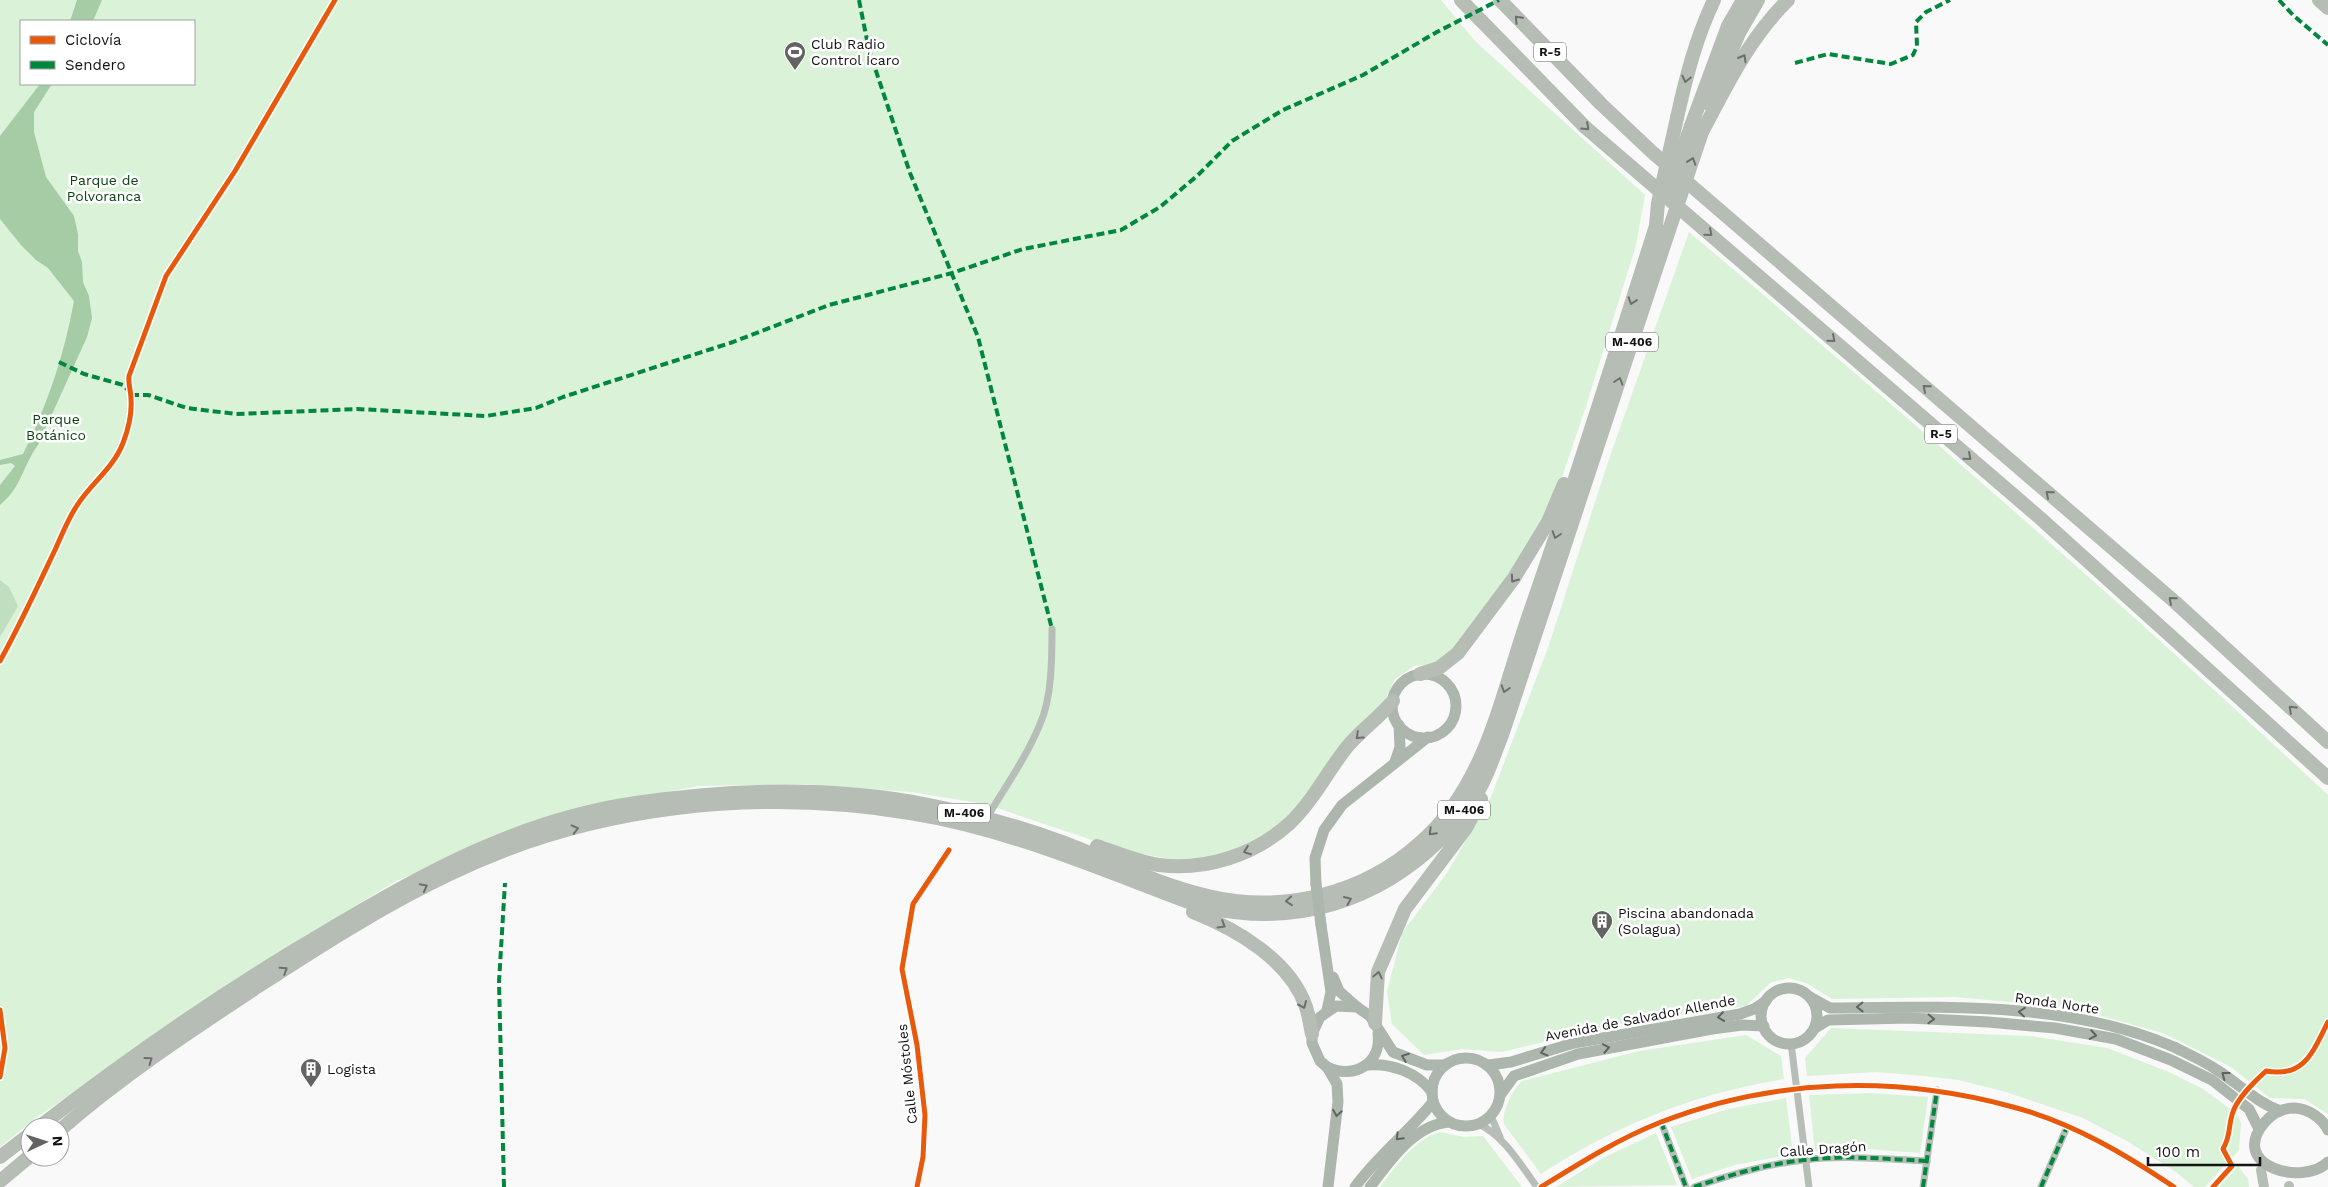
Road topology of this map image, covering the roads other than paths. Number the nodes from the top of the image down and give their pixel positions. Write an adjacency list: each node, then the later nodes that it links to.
1 (1461, 0): 21 (highway, R-5, one-way to 21)
2 (1500, 0): 19 (highway, R-5, one-way to 2)
3 (1714, 0): 10 (highway, M-406, one-way to 10, bridge)
4 (1743, 0): 9 (highway, M-406)
5 (1758, 0): 9 (highway, M-406)
6 (1788, 0): 9 (highway, M-406, one-way to 6)
7 (2320, 0): 8 (highway)
8 (2328, 8)
9 (1696, 129): 10 (highway, M-406, bridge); 11 (highway, M-406, one-way to 9, bridge)
10 (1656, 226): 11 (highway, M-406)
11 (1654, 256): 12 (highway, M-406, one-way to 12); 13 (highway, M-406, one-way to 11)
12 (1613, 355): 15 (highway, one-way to 15); 22 (highway, M-406, one-way to 22)
13 (1604, 428): 25 (highway, M-406, one-way to 13); 31 (highway, one-way to 13)
14 (1052, 629): 23 (street)
15 (1420, 674): 16 (main road); 18 (main road)
16 (1393, 701): 17 (main road); 23 (highway, M-406, one-way to 23)
17 (1399, 725): 18 (main road); 20 (main road)
18 (1428, 737): 20 (main road)
19 (2328, 742)
20 (1394, 766): 26 (main road, bridge)
21 (2328, 778)
22 (865, 796): 23 (highway, M-406); 46 (highway, M-406)
23 (991, 811)
24 (949, 850): 65 (street, Calle Móstoles)
25 (1098, 869): 34 (highway, M-406, one-way to 34); 47 (highway, M-406, one-way to 25)
26 (1329, 969): 29 (main road); 30 (main road)
27 (1810, 997): 28 (main road); 33 (main road); 44 (main road, Ronda Norte, one-way to 27)
28 (1766, 1001): 32 (main road); 38 (main road, Avenida de Salvador Allende, one-way to 38)
29 (1357, 1007): 30 (main road); 31 (main road)
30 (1327, 1010): 34 (main road)
31 (1376, 1026): 36 (main road); 37 (main road, one-way to 31)
32 (1764, 1026): 35 (main road); 42 (main road, Avenida de Salvador Allende, one-way to 32)
33 (1815, 1028): 35 (main road); 52 (main road, Ronda Norte, one-way to 52)
34 (1312, 1034): 39 (main road)
35 (1791, 1044): 40 (street)
36 (1367, 1065): 39 (main road); 43 (main road)
37 (1444, 1065): 38 (main road); 43 (main road)
38 (1489, 1066): 42 (main road)
39 (1327, 1068): 66 (main road, one-way to 66)
40 (1798, 1088): 41 (street); 49 (street); 58 (street)
41 (1937, 1090): 51 (street); 59 (street)
42 (1501, 1094): 45 (main road)
43 (1432, 1097): 48 (main road); 67 (main road, one-way to 67)
44 (2280, 1110): 52 (main road); 53 (main road)
45 (1491, 1116): 50 (main road); 54 (street)
46 (52, 1117)
47 (70, 1120)
48 (1449, 1122): 50 (main road); 68 (main road)
49 (1660, 1122): 70 (street); 71 (street)
50 (1479, 1124): 54 (street)
51 (2067, 1127): 75 (street); 76 (street)
52 (2259, 1129): 64 (main road)
53 (2328, 1130)
54 (1501, 1140): 69 (street)
55 (20, 1142): 57 (highway)
56 (20, 1156): 61 (highway)
57 (0, 1157)
58 (1806, 1160): 59 (street, Calle Dragón); 72 (street, Calle Dragón); 73 (street)
59 (1927, 1162): 74 (street)
60 (20, 1164): 63 (highway)
61 (0, 1172)
62 (2324, 1172): 64 (main road)
63 (0, 1180)
64 (2286, 1185)
65 (917, 1187)
66 (1328, 1187)
67 (1355, 1187)
68 (1370, 1187)
69 (1537, 1187)
70 (1542, 1187)
71 (1686, 1187)
72 (1694, 1187)
73 (1809, 1187)
74 (1923, 1187)
75 (2041, 1187)
76 (2174, 1187)

